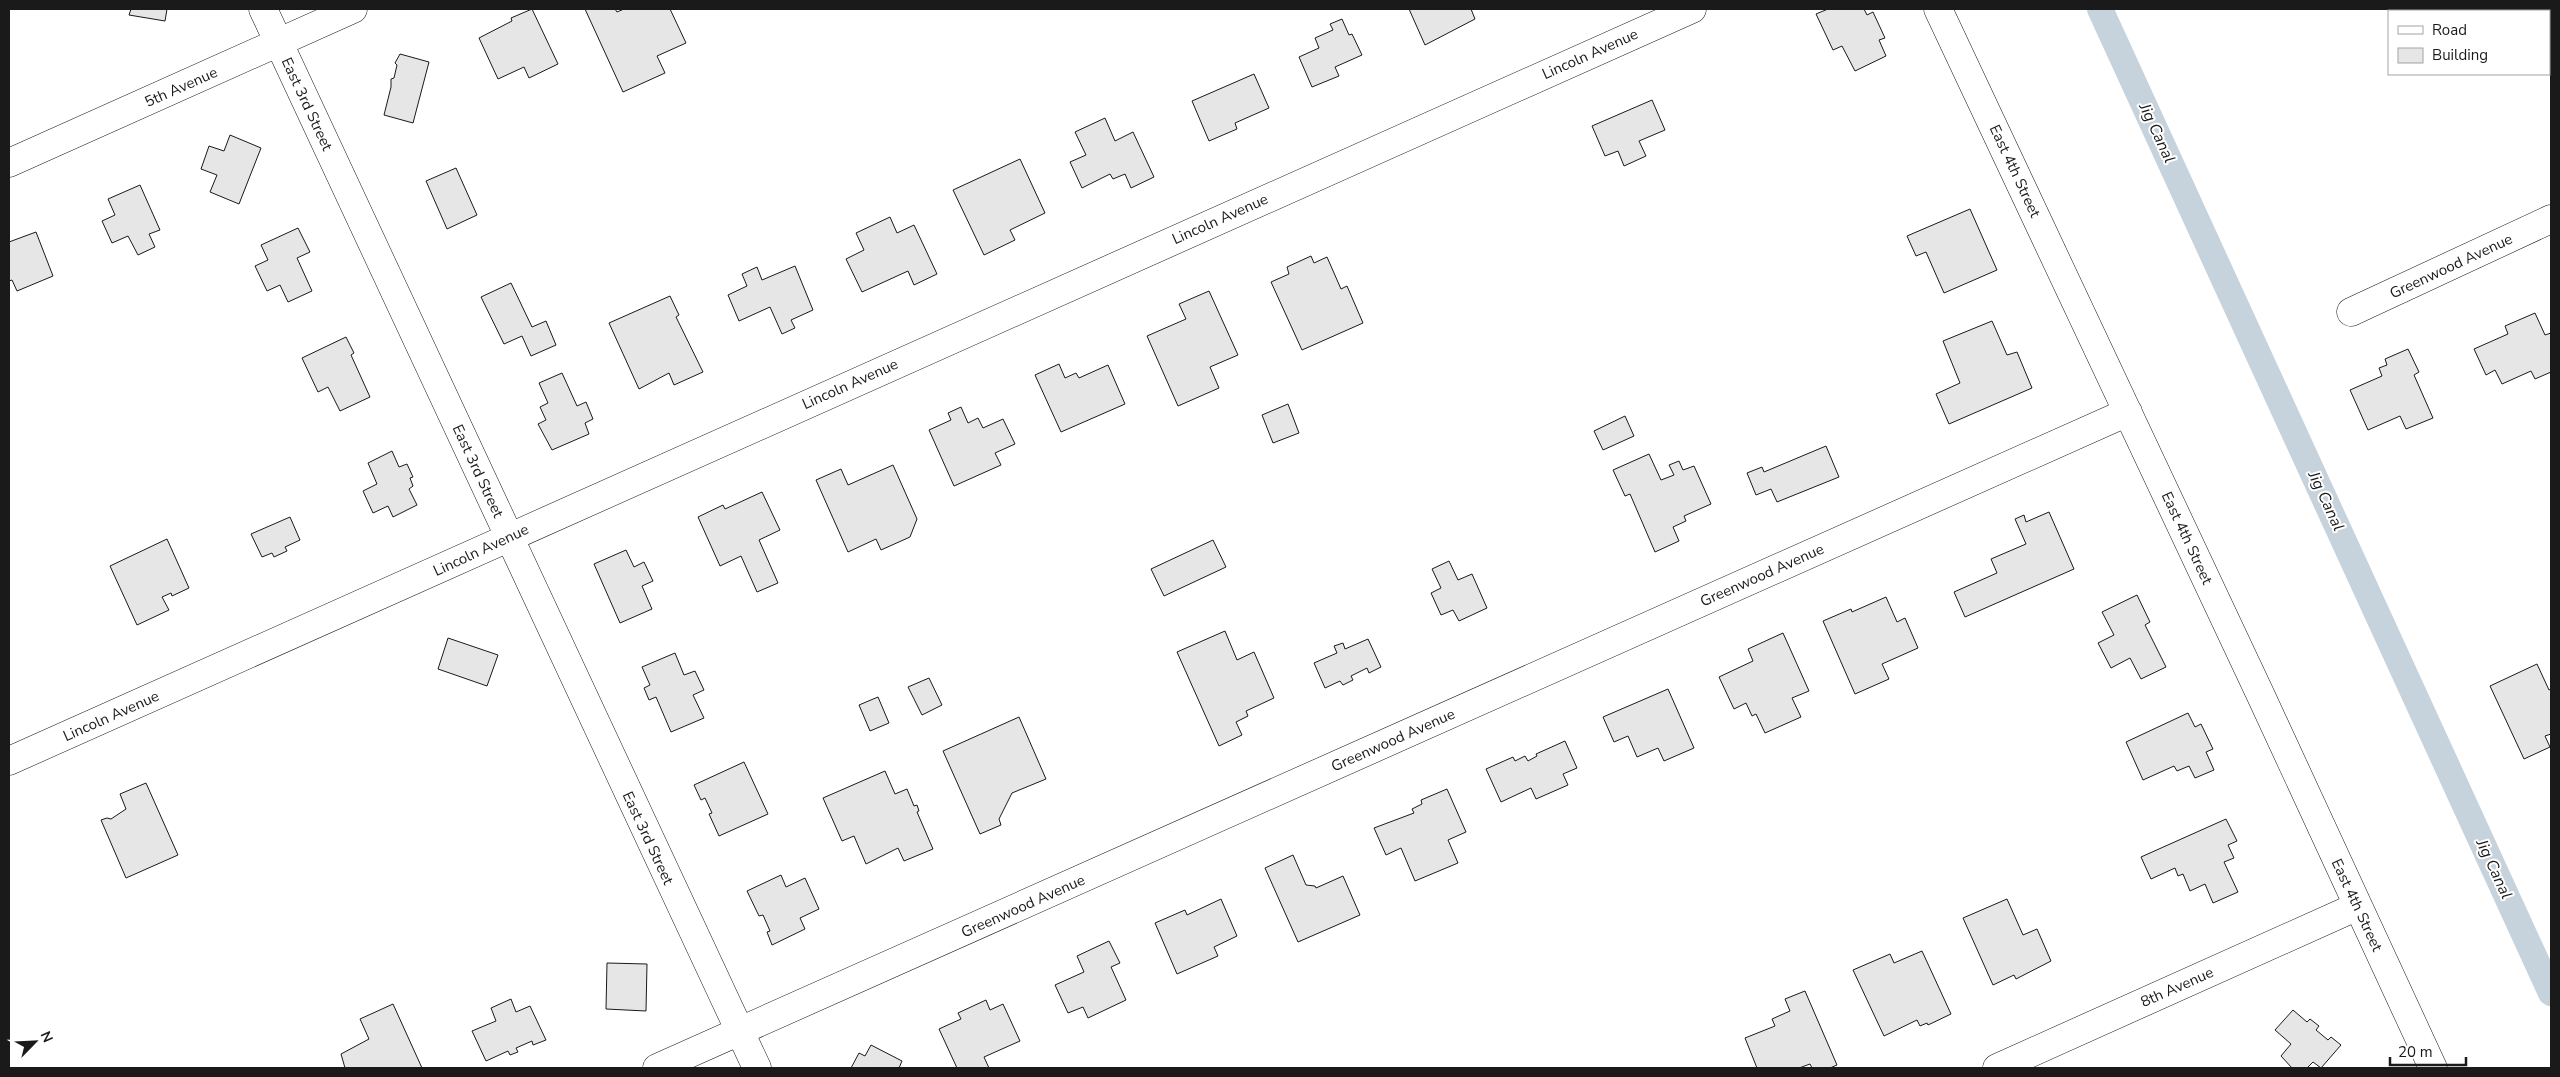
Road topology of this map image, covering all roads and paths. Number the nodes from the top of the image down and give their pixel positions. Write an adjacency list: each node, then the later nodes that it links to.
1 (263, 9): 5 (street, East 3rd Street)
2 (352, 9): 5 (street, 5th Avenue)
3 (1692, 9): 10 (street, Lincoln Avenue)
4 (1938, 9): 9 (street, East 4th Street)
5 (278, 42): 6 (street, 5th Avenue); 10 (street, East 3rd Street)
6 (9, 163)
7 (2551, 219): 8 (street, Greenwood Avenue)
8 (2351, 312)
9 (2128, 412): 12 (street, East 4th Street); 13 (street, Greenwood Avenue)
10 (508, 536): 11 (street, Lincoln Avenue); 13 (street, East 3rd Street)
11 (9, 761)
12 (2358, 906): 16 (street, 8th Avenue); 17 (street, East 4th Street)
13 (740, 1032): 14 (street, Greenwood Avenue); 15 (street, East 3rd Street)
14 (658, 1068)
15 (757, 1068)
16 (1996, 1068)
17 (2433, 1068)

